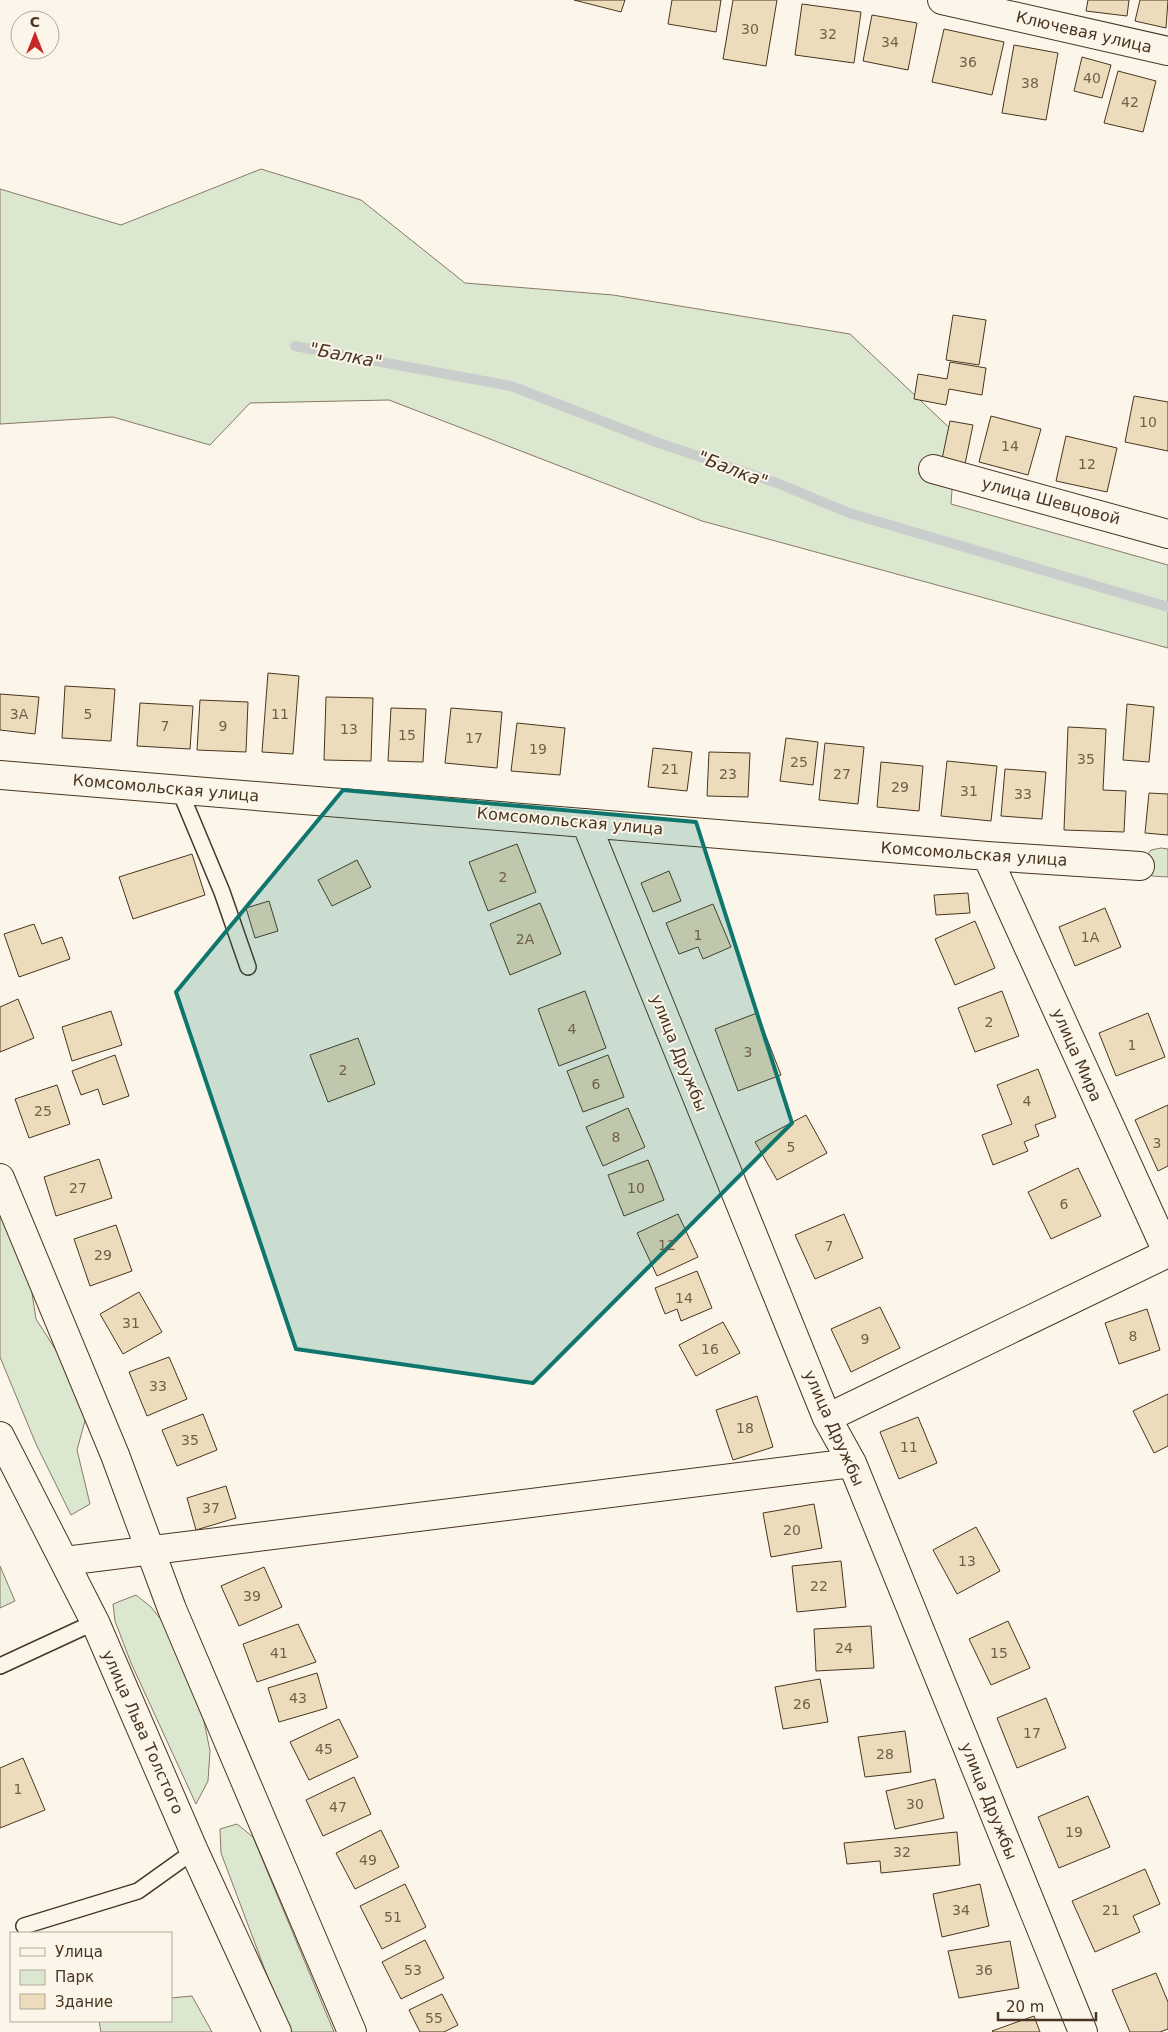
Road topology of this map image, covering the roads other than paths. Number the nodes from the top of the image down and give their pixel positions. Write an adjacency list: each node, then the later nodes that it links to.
1 (942, 0): 2 (street, Ключевая улица)
2 (1168, 51)
3 (933, 469): 4 (street, улица Шевцовой)
4 (1168, 534)
5 (0, 775): 6 (street, Комсомольская улица)
6 (179, 789): 7 (street, Комсомольская улица); 10 (lane)
7 (586, 823): 8 (street, Комсомольская улица); 13 (street, улица Дружбы)
8 (987, 856): 9 (street, Комсомольская улица); 12 (street, улица Мира)
9 (1140, 866)
10 (248, 967)
11 (0, 1178): 16 (street)
12 (1168, 1253): 13 (street)
13 (827, 1418): 15 (street, улица Дружбы)
14 (0, 1436): 17 (street, улица Льва Толстого)
15 (852, 1464): 16 (street); 24 (street, улица Дружбы)
16 (150, 1550): 17 (street); 23 (street)
17 (65, 1561): 18 (street, улица Льва Толстого)
18 (95, 1622): 19 (lane); 20 (street, улица Льва Толстого)
19 (0, 1666)
20 (194, 1852): 21 (lane); 22 (street, улица Льва Толстого)
21 (24, 1926)
22 (277, 2032)
23 (352, 2032)
24 (1083, 2032)

